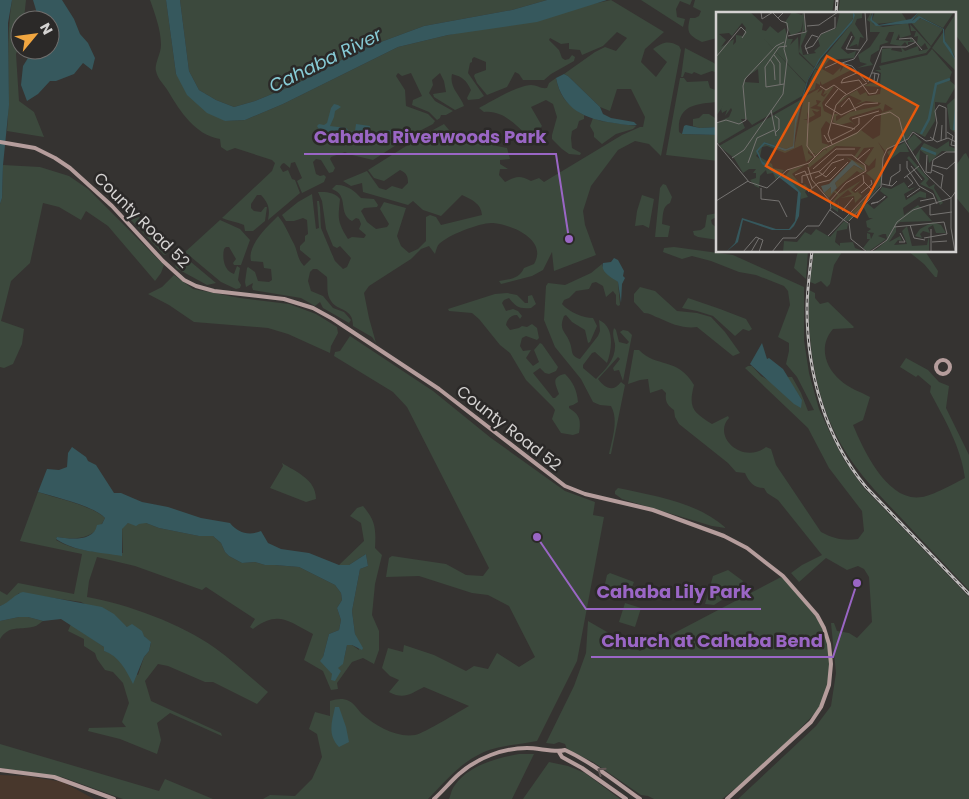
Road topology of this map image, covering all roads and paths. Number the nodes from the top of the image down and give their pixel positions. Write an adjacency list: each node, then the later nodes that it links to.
1 (0, 142): 8 (main road, County Road 52)
2 (559, 752): 5 (main road); 6 (main road); 7 (main road, one-way to 2)
3 (0, 770): 4 (main road)
4 (114, 799)
5 (434, 799)
6 (626, 799)
7 (640, 799)
8 (727, 799)

